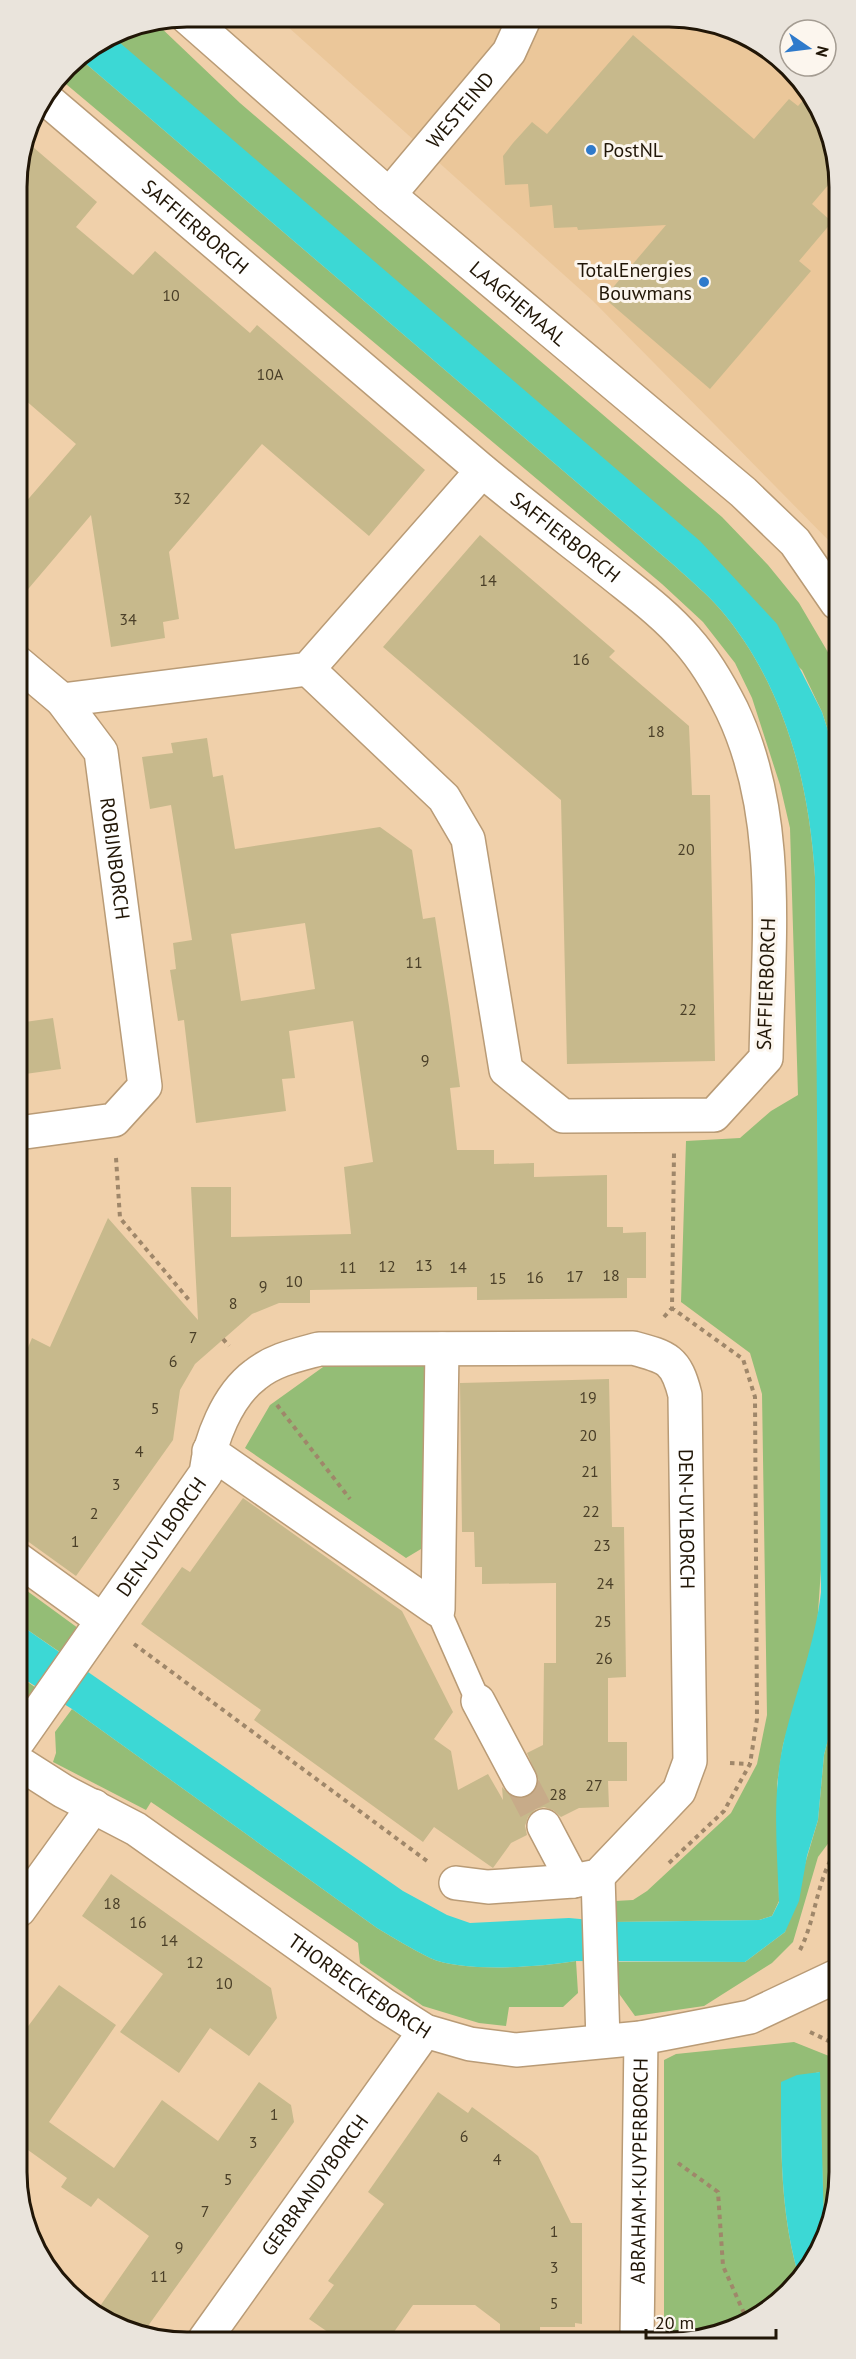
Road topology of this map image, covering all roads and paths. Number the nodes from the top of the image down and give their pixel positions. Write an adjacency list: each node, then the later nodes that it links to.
1 (198, 27): 4 (street, LAAGHEMAAL)
2 (520, 27): 4 (street, WESTEIND)
3 (51, 103): 5 (street, SAFFIERBORCH)
4 (389, 195): 6 (street, LAAGHEMAAL)
5 (482, 471): 7 (street); 10 (street, SAFFIERBORCH)
6 (829, 591)
7 (308, 669): 9 (street); 10 (street, SAFFIERBORCH)
8 (27, 671): 9 (street, ROBIJNBORCH)
9 (62, 700): 11 (street, ROBIJNBORCH)
10 (674, 1117): 14 (path)
11 (114, 1120): 12 (street); 13 (path)
12 (27, 1132)
13 (189, 1300)
14 (633, 1348): 15 (street, DEN-UYLBORCH); 30 (street, DEN-UYLBORCH)
15 (442, 1349): 16 (street, DEN-UYLBORCH); 20 (street)
16 (254, 1376): 17 (street, DEN-UYLBORCH); 18 (path)
17 (209, 1451): 20 (street, DEN-UYLBORCH); 21 (street, DEN-UYLBORCH)
18 (357, 1507)
19 (27, 1566): 21 (street)
20 (438, 1610): 22 (lane)
21 (102, 1620): 23 (street, DEN-UYLBORCH); 29 (path)
22 (478, 1701): 25 (street)
23 (27, 1728)
24 (27, 1768): 26 (street, THORBECKEBORCH)
25 (520, 1780)
26 (94, 1806): 31 (street); 34 (street, THORBECKEBORCH)
27 (544, 1826): 30 (street)
28 (829, 1864): 32 (path)
29 (456, 1883): 30 (street)
30 (590, 1888): 36 (street)
31 (27, 1900)
32 (797, 1954)
33 (829, 1980): 35 (street, THORBECKEBORCH)
34 (425, 2031): 36 (street, THORBECKEBORCH); 39 (street, GERBRANDYBORCH)
35 (641, 2038): 36 (street, THORBECKEBORCH); 37 (street, ABRAHAM-KUYPERBORCH)
36 (603, 2041)
37 (639, 2134): 38 (path); 40 (street, ABRAHAM-KUYPERBORCH)
38 (744, 2313)
39 (210, 2332)
40 (638, 2332)

